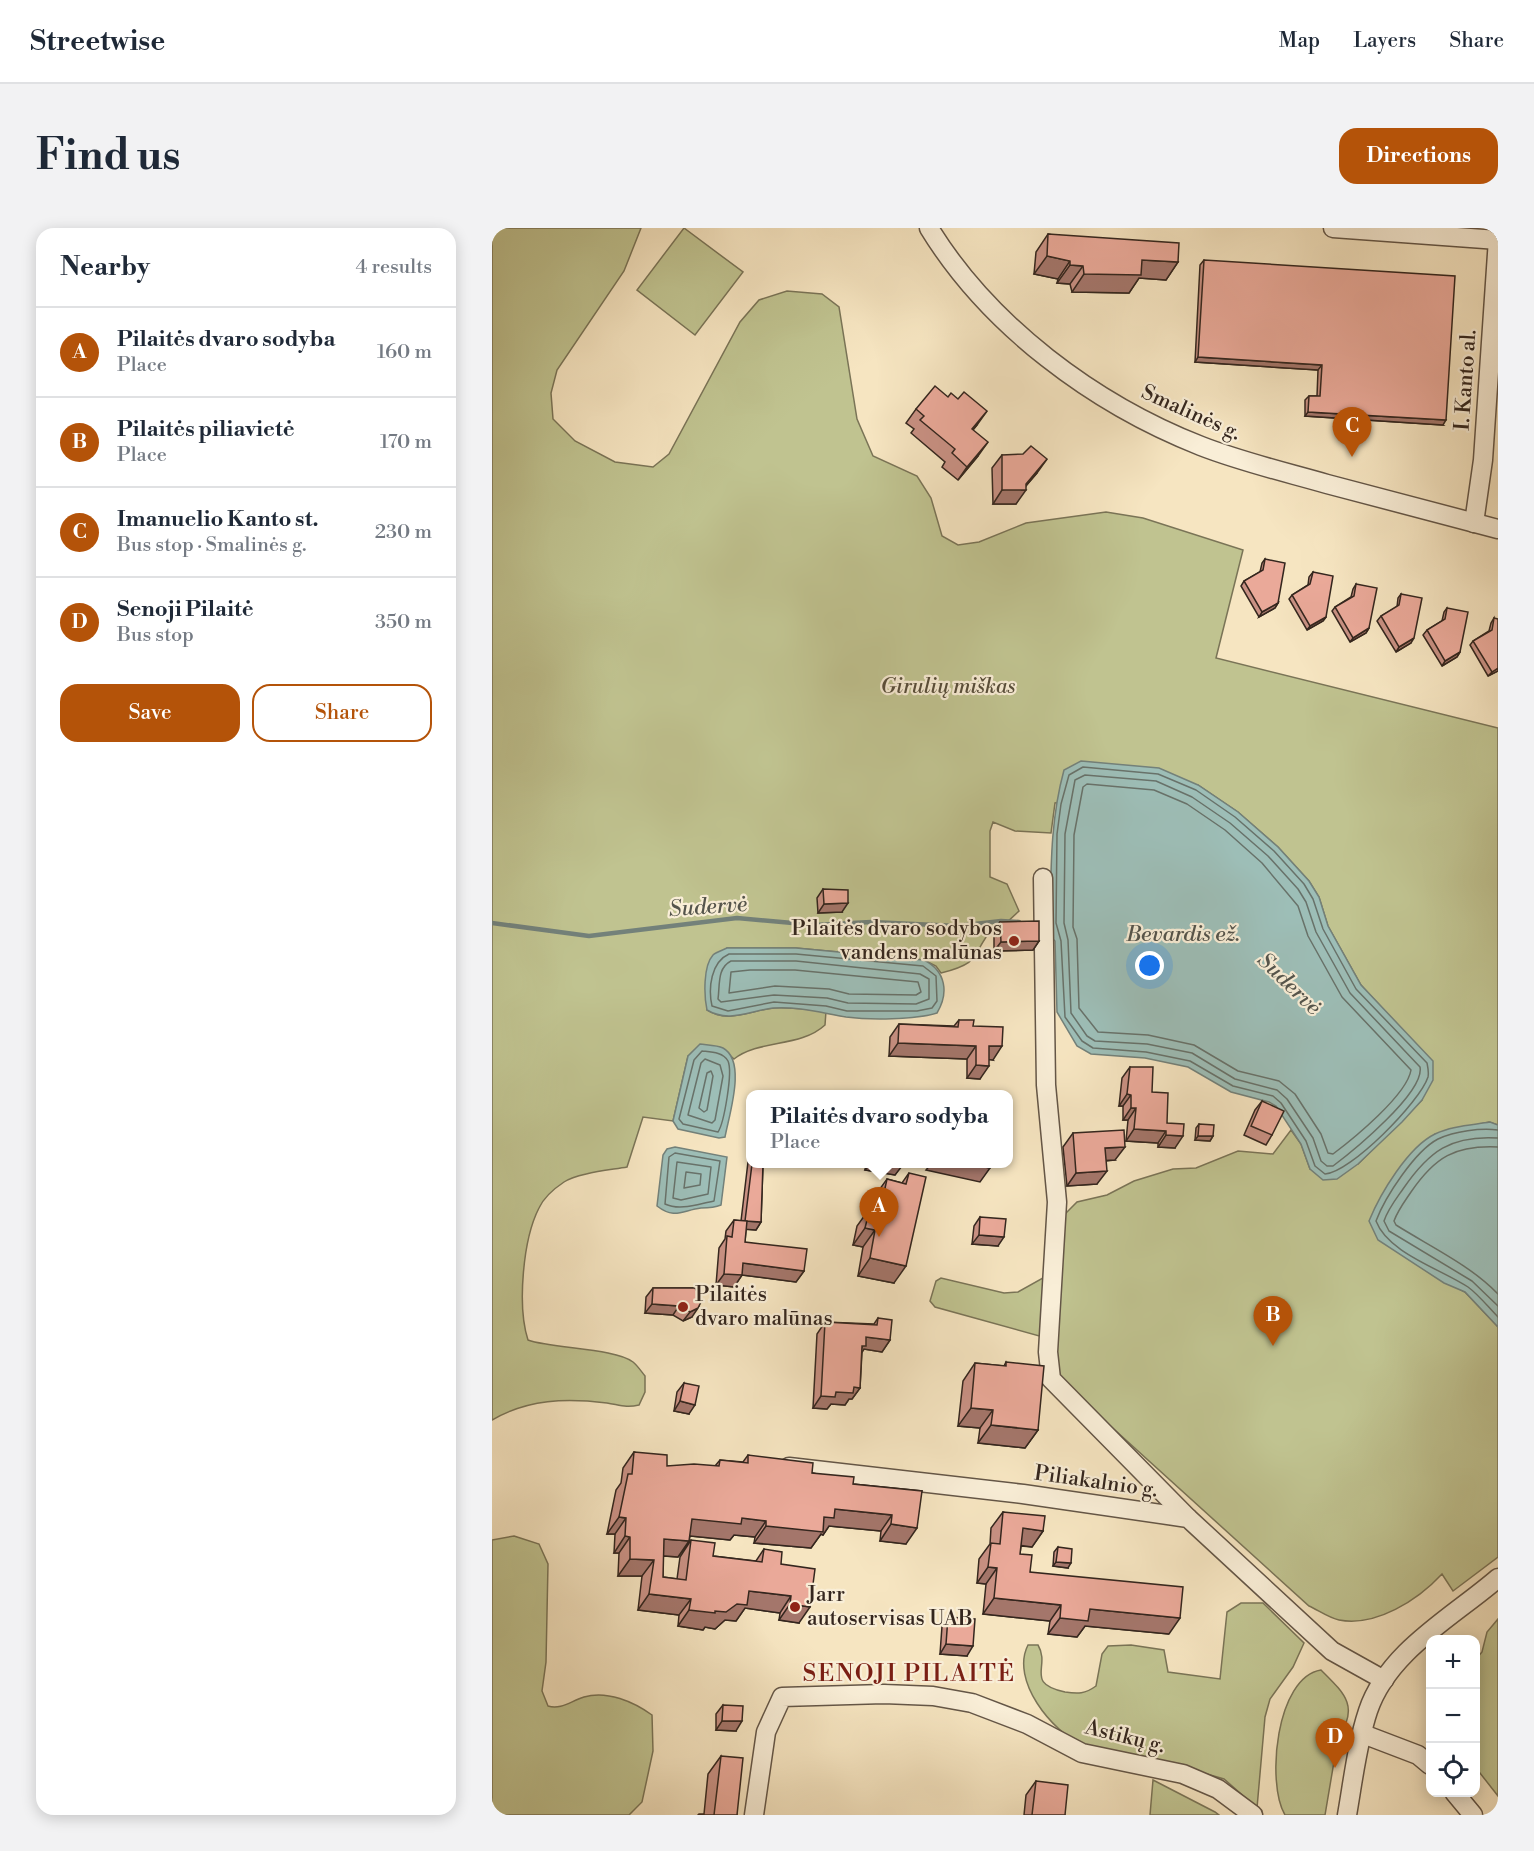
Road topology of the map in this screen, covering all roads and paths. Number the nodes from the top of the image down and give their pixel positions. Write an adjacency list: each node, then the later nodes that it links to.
1 (929, 228): 4 (street, Smalinės g.)
2 (1333, 228): 3 (street)
3 (1498, 239): 4 (street, I. Kanto al.)
4 (1474, 523): 5 (street, Smalinės g.)
5 (1498, 529)
6 (1043, 878): 8 (street)
7 (767, 1465): 8 (street, Piliakalnio g.)
8 (1188, 1518): 10 (street)
9 (1498, 1578): 10 (street)
10 (1384, 1680): 11 (street)
11 (1363, 1734): 12 (street); 16 (street)
12 (1426, 1761)
13 (1458, 1797): 17 (street)
14 (754, 1815): 15 (street, Astikų g.)
15 (1253, 1815)
16 (1347, 1815)
17 (1473, 1815)

